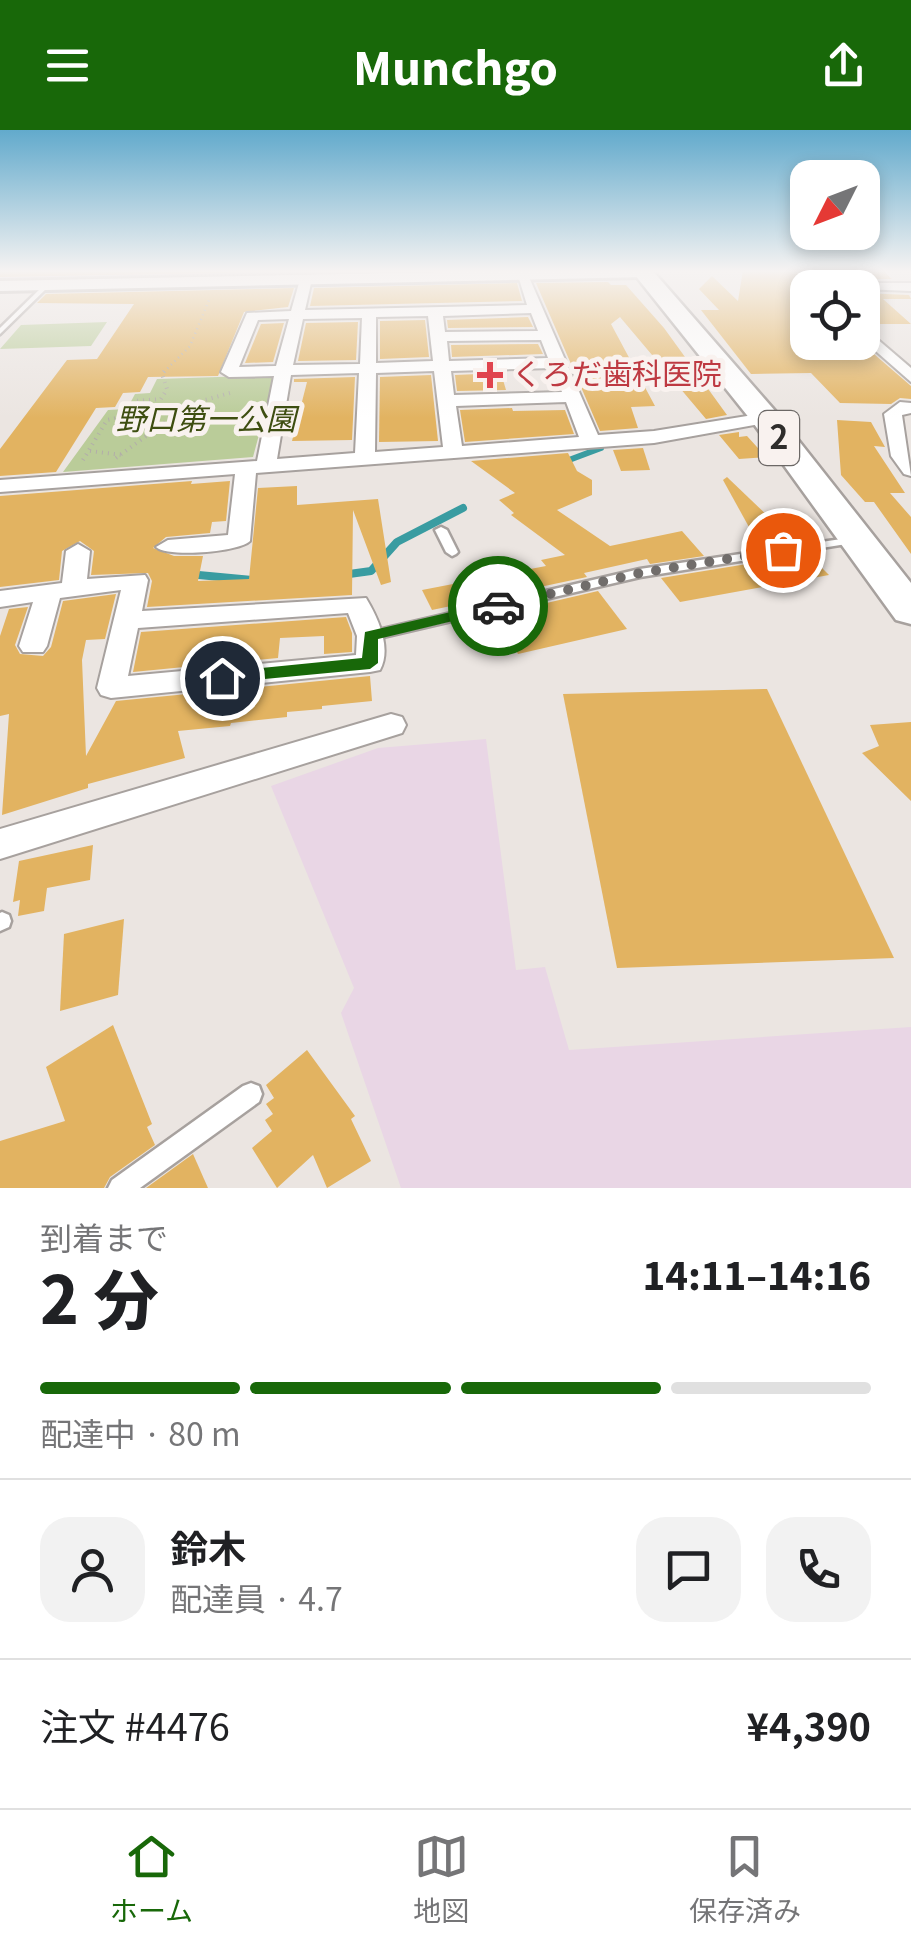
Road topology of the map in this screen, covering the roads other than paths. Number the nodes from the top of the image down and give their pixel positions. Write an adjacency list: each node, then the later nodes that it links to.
1 (251, 319): 13 (street)
2 (295, 319): 13 (street)
3 (369, 319): 12 (street)
4 (436, 319): 8 (street)
5 (540, 319): 7 (street)
6 (682, 319): 18 (highway, 2)
7 (546, 334): 8 (street); 10 (street)
8 (438, 337): 11 (street)
9 (880, 347): 14 (street)
10 (557, 364): 11 (street); 15 (street)
11 (442, 366): 12 (street); 16 (street)
12 (365, 368): 13 (street); 21 (street)
13 (283, 371): 22 (street)
14 (909, 374)
15 (571, 397): 16 (street); 19 (street)
16 (447, 401): 20 (street)
17 (911, 408): 23 (street)
18 (764, 418): 19 (street); 26 (highway, 2)
19 (591, 442): 20 (street)
20 (453, 453): 21 (street)
21 (365, 460): 22 (street)
22 (256, 467): 24 (street); 27 (street)
23 (911, 470)
24 (0, 486)
25 (441, 530): 29 (lane)
26 (855, 540): 32 (highway, 2); 34 (lane)
27 (168, 545)
28 (78, 552): 30 (street)
29 (452, 552)
30 (61, 590): 31 (street); 33 (street); 35 (street)
31 (0, 598)
32 (911, 611)
33 (126, 620): 34 (street); 34 (street)
34 (370, 636)
35 (34, 646)
36 (391, 725): 37 (street)
37 (0, 844)
38 (252, 1094): 39 (lane)
39 (120, 1188)

